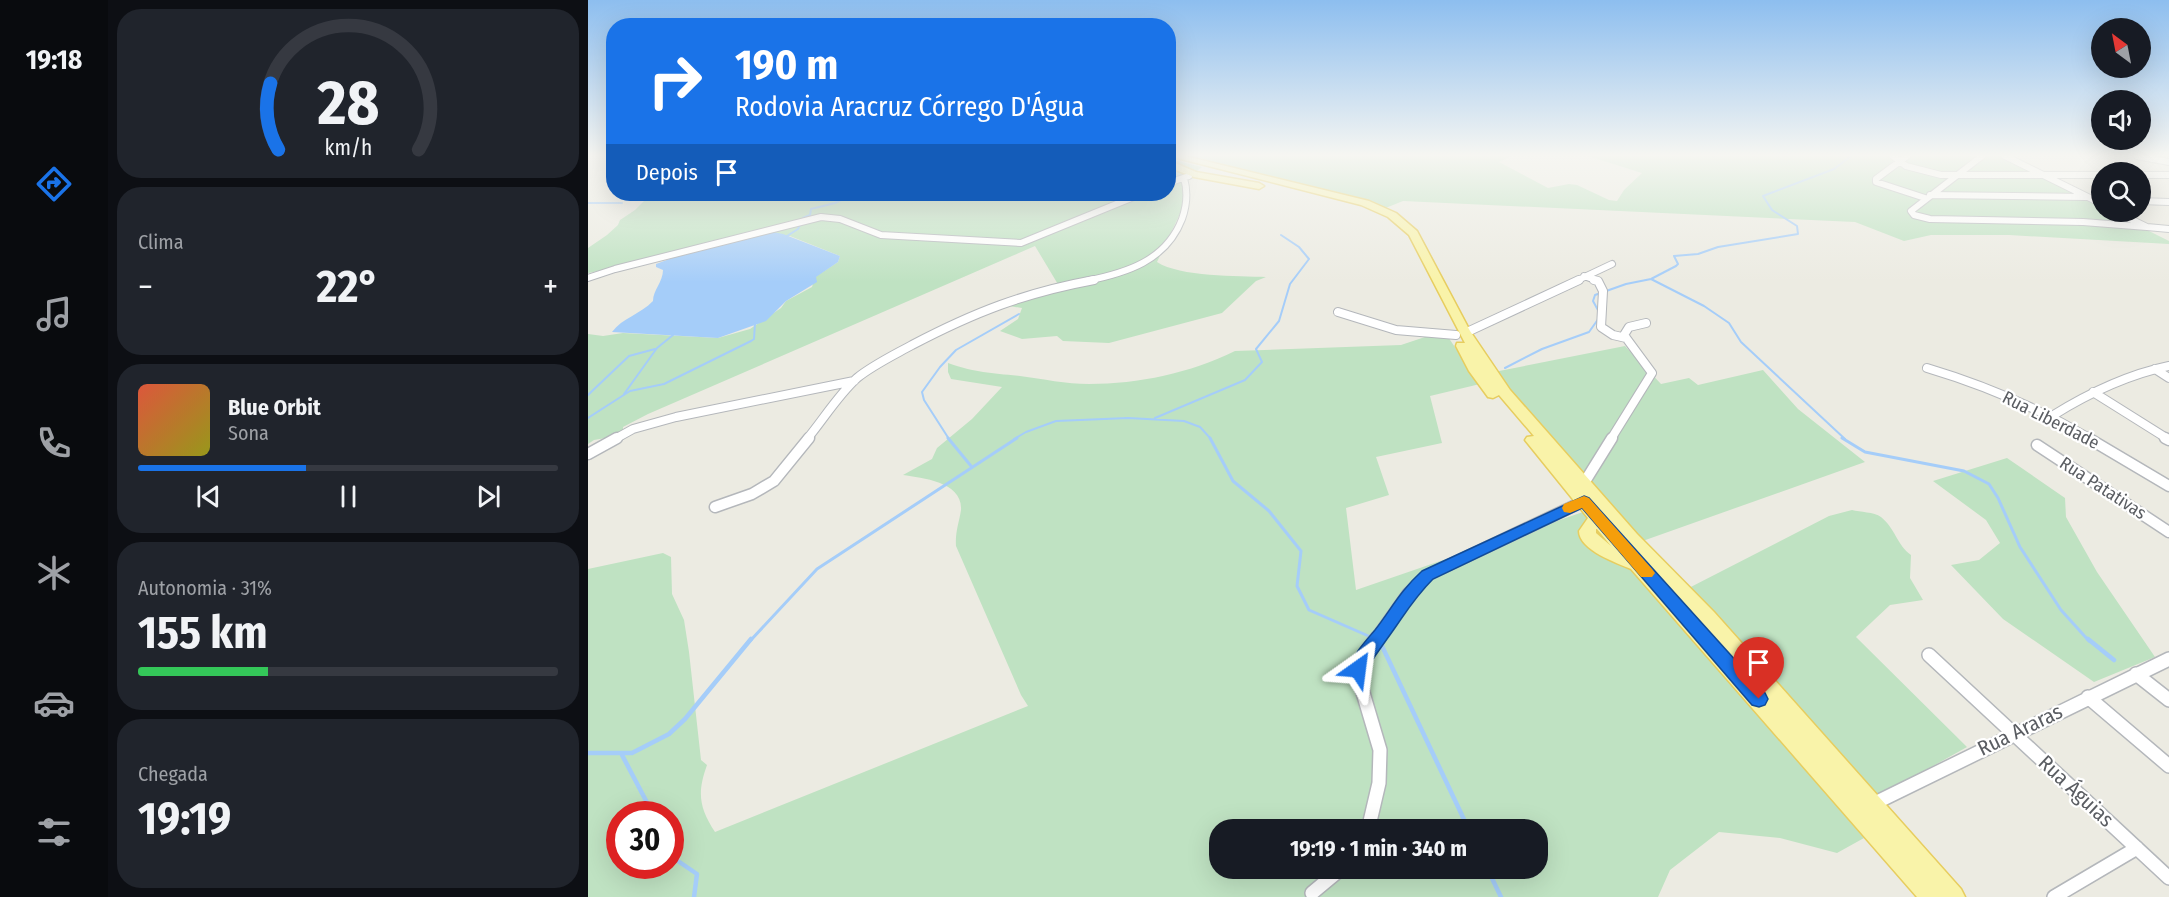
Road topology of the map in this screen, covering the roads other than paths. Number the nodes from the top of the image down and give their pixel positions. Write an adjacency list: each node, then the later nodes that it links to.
1 (1187, 198): 21 (street)
2 (1346, 198): 15 (main road)
3 (1926, 198): 8 (street)
4 (1125, 201): 12 (street)
5 (2151, 201): 6 (street)
6 (2169, 202)
7 (2137, 222): 8 (street)
8 (2147, 227): 9 (street)
9 (2169, 229)
10 (1612, 264): 11 (street)
11 (1584, 276): 15 (street); 16 (street)
12 (588, 278)
13 (1338, 312): 15 (street)
14 (1646, 323): 16 (street)
15 (1461, 334): 27 (main road); 29 (main road)
16 (1626, 338): 27 (street)
17 (2169, 366): 19 (street)
18 (1927, 368): 23 (street, Rua Liberdade)
19 (2155, 369): 20 (street); 22 (street)
20 (2169, 378)
21 (854, 381): 26 (street); 30 (street)
22 (2093, 392): 23 (street); 24 (street)
23 (2052, 416): 28 (street, Rua Liberdade)
24 (2169, 440)
25 (2037, 445): 32 (street, Rua Patativas)
26 (588, 454)
27 (1584, 483): 31 (main road)
28 (2169, 486)
29 (1584, 501): 31 (main road); 41 (street)
30 (715, 507)
31 (1605, 518): 40 (main road); 46 (main road)
32 (2169, 532)
33 (1929, 655): 38 (street, Rua Águias)
34 (2169, 659): 35 (street, Rua Araras)
35 (2136, 674): 36 (street, Rua Araras); 37 (street)
36 (2088, 697): 38 (street, Rua Araras); 39 (street)
37 (2169, 700)
38 (2014, 734): 40 (street, Rua Araras); 42 (street, Rua Águias)
39 (2169, 766)
40 (1872, 804): 47 (main road)
41 (1371, 819)
42 (2137, 848): 43 (street, Rua Águias); 48 (street)
43 (2169, 878)
44 (1329, 879): 45 (street)
45 (1312, 893)
46 (1934, 897)
47 (1953, 897)
48 (2055, 897)

